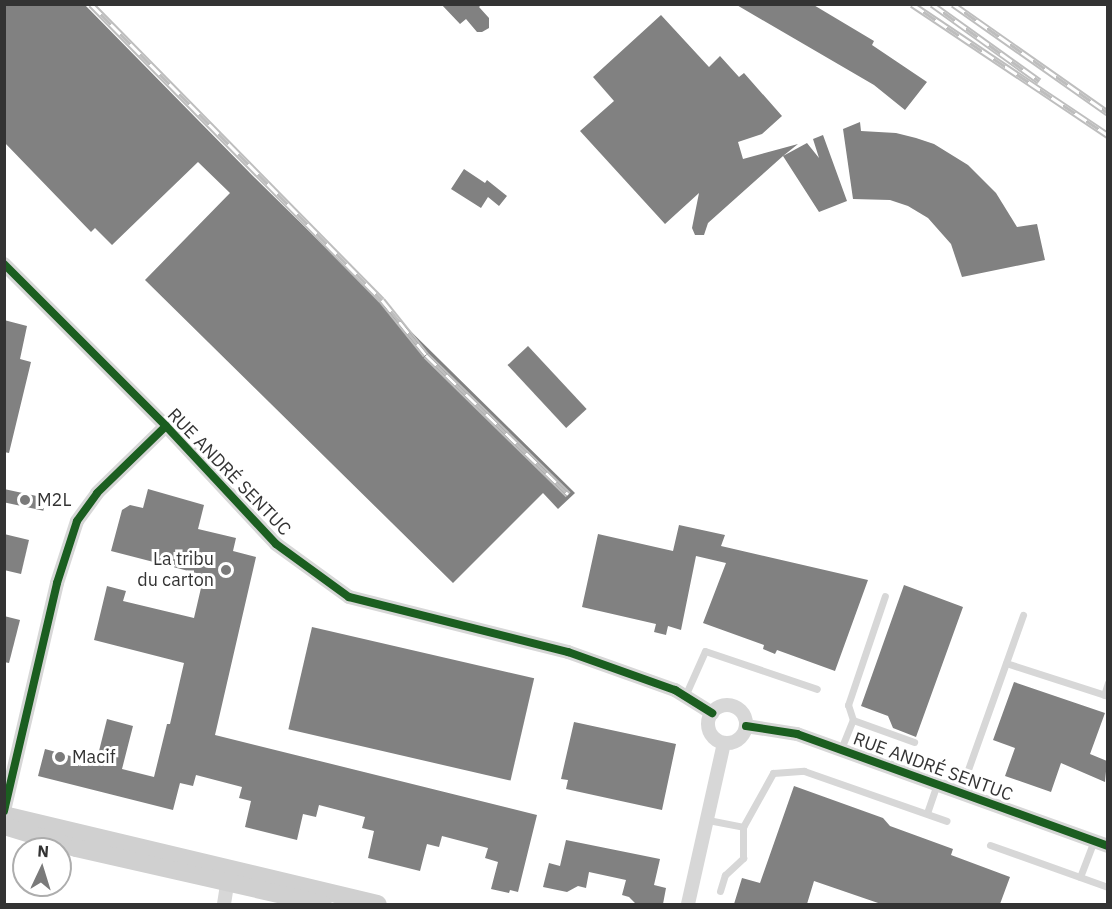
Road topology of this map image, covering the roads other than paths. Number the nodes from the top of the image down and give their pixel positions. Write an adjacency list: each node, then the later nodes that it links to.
1 (4, 264): 2 (street, RUE ANDRÉ SENTUC)
2 (166, 426): 9 (street, RUE ANDRÉ SENTUC); 18 (street)
3 (885, 596): 11 (lane)
4 (1023, 615): 5 (lane)
5 (1005, 663): 8 (lane); 17 (lane)
6 (1107, 683): 8 (lane)
7 (817, 689): 9 (lane)
8 (1106, 695)
9 (685, 696): 10 (street, RUE ANDRÉ SENTUC)
10 (712, 713): 12 (street); 14 (street)
11 (853, 720): 13 (lane); 15 (lane)
12 (746, 726): 14 (street); 15 (street, RUE ANDRÉ SENTUC)
13 (914, 742)
14 (724, 743): 20 (street)
15 (841, 750): 16 (street, RUE ANDRÉ SENTUC)
16 (937, 784): 17 (street, RUE ANDRÉ SENTUC); 19 (lane)
17 (960, 792): 24 (street, RUE ANDRÉ SENTUC)
18 (4, 813): 26 (main road)
19 (927, 813): 21 (lane); 23 (lane)
20 (708, 820): 23 (lane); 33 (street)
21 (947, 821)
22 (4, 826): 26 (main road)
23 (743, 827): 29 (lane)
24 (1104, 844): 27 (lane)
25 (990, 845): 27 (lane)
26 (229, 876): 30 (street); 31 (main road); 32 (main road)
27 (1080, 877): 28 (lane)
28 (1107, 887)
29 (720, 891)
30 (224, 904)
31 (323, 904)
32 (378, 904)
33 (688, 904)

